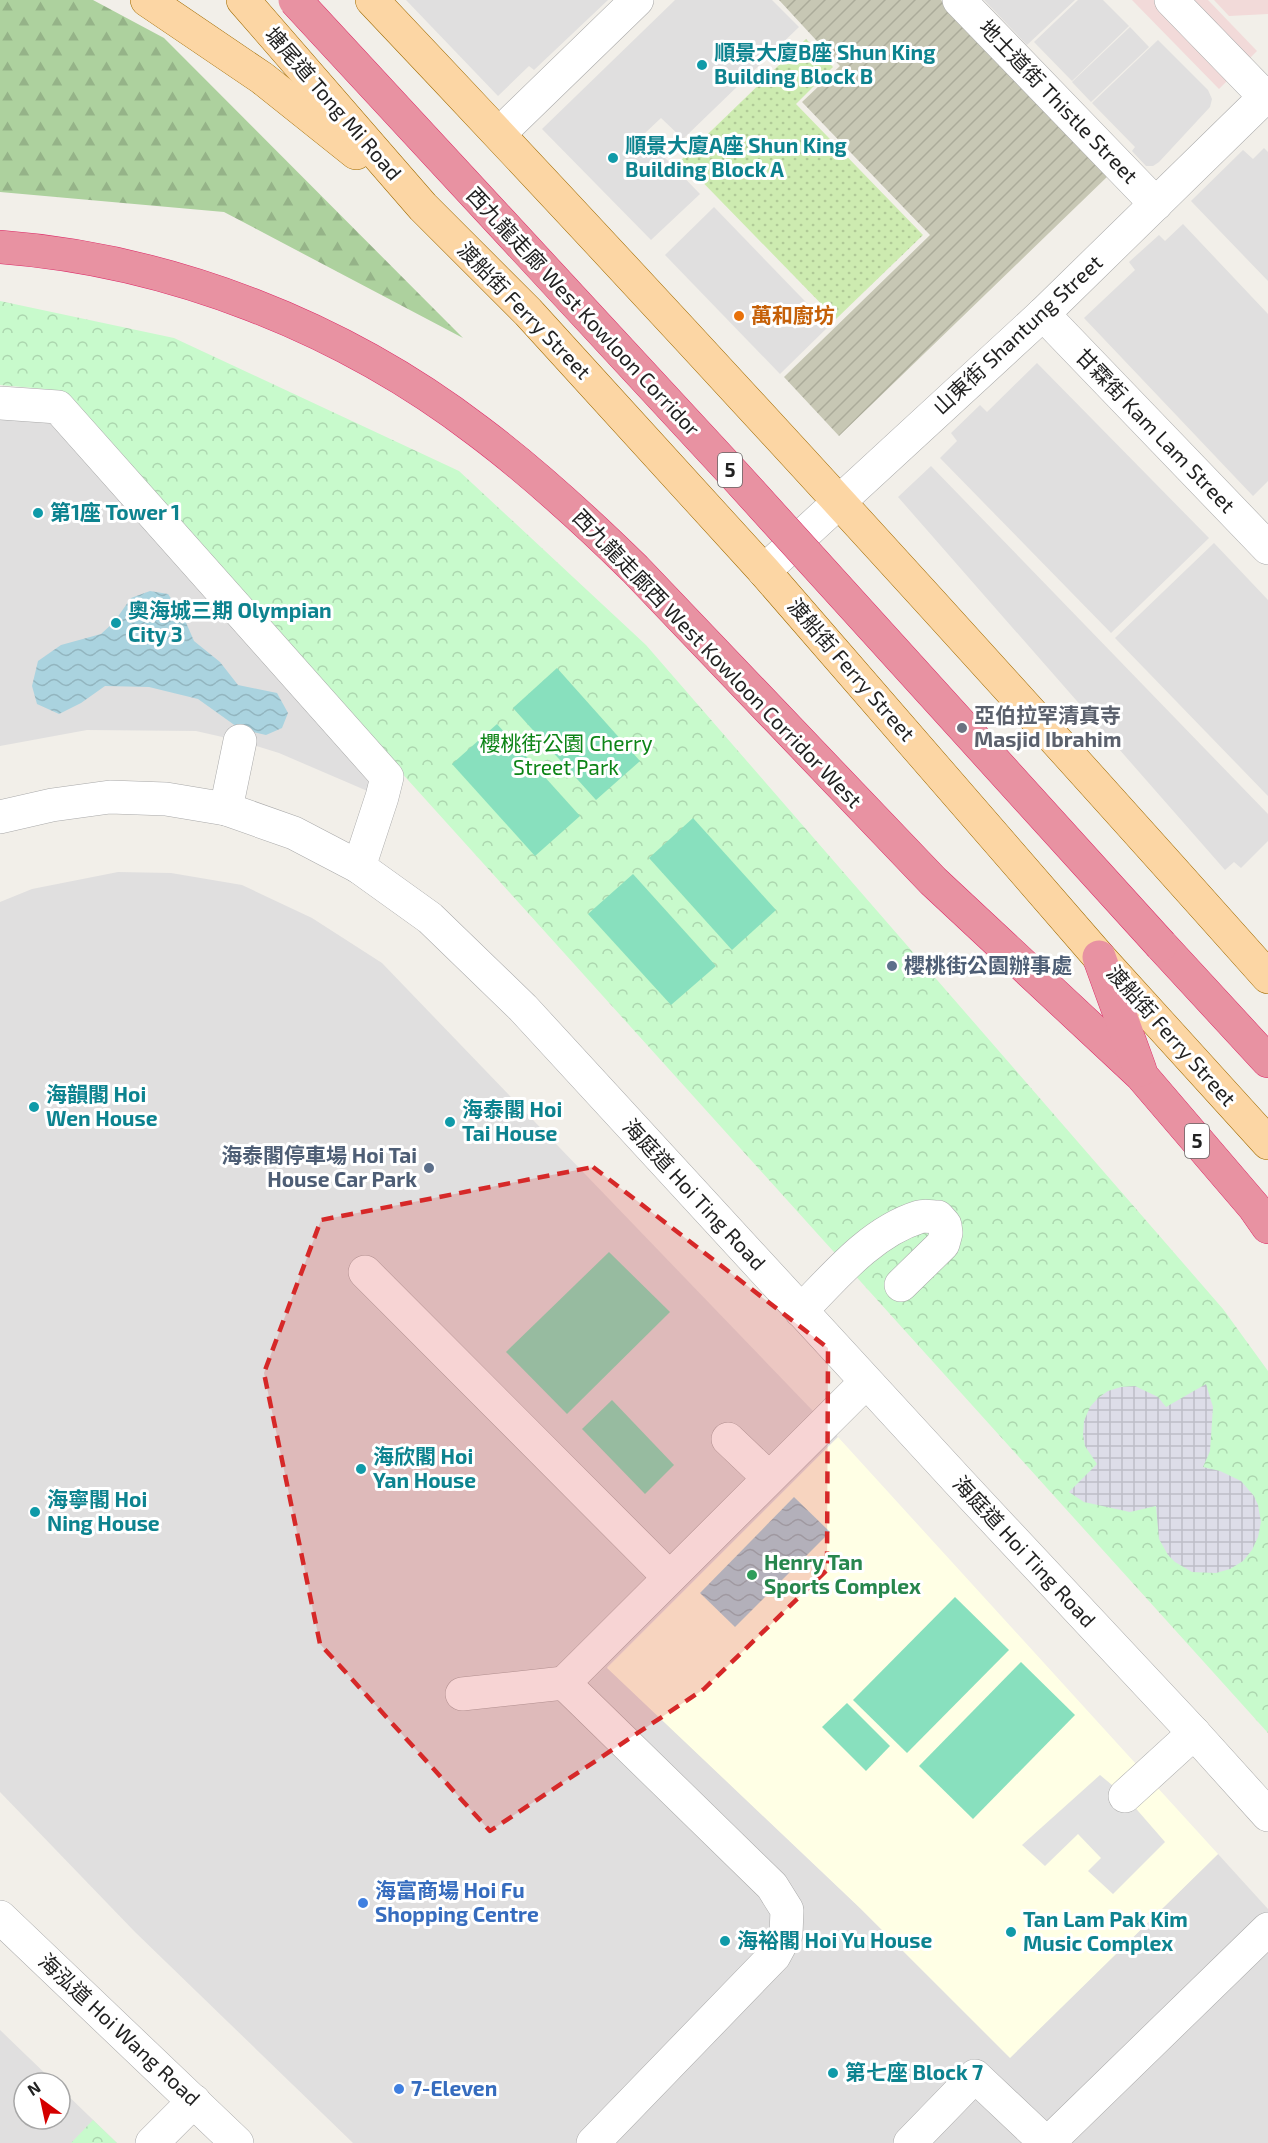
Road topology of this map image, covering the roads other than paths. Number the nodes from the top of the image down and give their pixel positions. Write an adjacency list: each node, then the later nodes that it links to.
1 (147, 0): 11 (main road)
2 (243, 0): 11 (main road, 塘尾道 Tong Mi Road)
3 (295, 0): 24 (highway, 西九龍走廊 West Kowloon Corridor / 5, bridge)
4 (372, 0): 9 (main road)
5 (637, 0): 9 (street)
6 (959, 0): 10 (street, 地士道街 Thistle Street)
7 (1171, 0): 8 (street)
8 (1267, 97): 10 (street, 山東街 Shantung Street)
9 (499, 134): 15 (main road)
10 (1156, 204): 13 (street, 山東街 Shantung Street)
11 (423, 207): 17 (main road, 渡船街 Ferry Street)
12 (0, 247): 25 (highway, 西九龍走廊西 West Kowloon Corridor West / 5)
13 (1042, 314): 15 (street, 山東街 Shantung Street); 16 (street, 甘霖街 Kam Lam Street)
14 (0, 403): 21 (street)
15 (840, 502): 17 (street, 山東街 Shantung Street); 23 (main road)
16 (1268, 548)
17 (764, 571): 22 (main road, 渡船街 Ferry Street)
18 (240, 741): 19 (street)
19 (226, 809): 20 (street, 海庭道 Hoi Ting Road); 21 (street, 海庭道 Hoi Ting Road)
20 (0, 817)
21 (359, 867): 30 (street, 海庭道 Hoi Ting Road)
22 (1099, 957): 25 (highway); 26 (main road, 渡船街 Ferry Street)
23 (1268, 977)
24 (1268, 1061)
25 (1141, 1075): 27 (highway, 5)
26 (1268, 1143)
27 (1268, 1227)
28 (365, 1272): 34 (street)
29 (901, 1286): 30 (street)
30 (801, 1311): 31 (street, 海庭道 Hoi Ting Road)
31 (866, 1382): 33 (street); 37 (street, 海庭道 Hoi Ting Road)
32 (729, 1439): 33 (street)
33 (769, 1478): 34 (street)
34 (669, 1577): 35 (street)
35 (564, 1683): 36 (street); 45 (street)
36 (462, 1694)
37 (1194, 1733): 38 (street); 39 (street, 海庭道 Hoi Ting Road)
38 (1125, 1796)
39 (1268, 1815)
40 (3, 1926): 42 (street, 海泓道 Hoi Wang Road)
41 (1268, 1929): 47 (street)
42 (195, 2101): 43 (street); 44 (street, 海泓道 Hoi Wang Road)
43 (152, 2143)
44 (237, 2143)
45 (593, 2143)
46 (910, 2143): 47 (street)
47 (1047, 2143)

